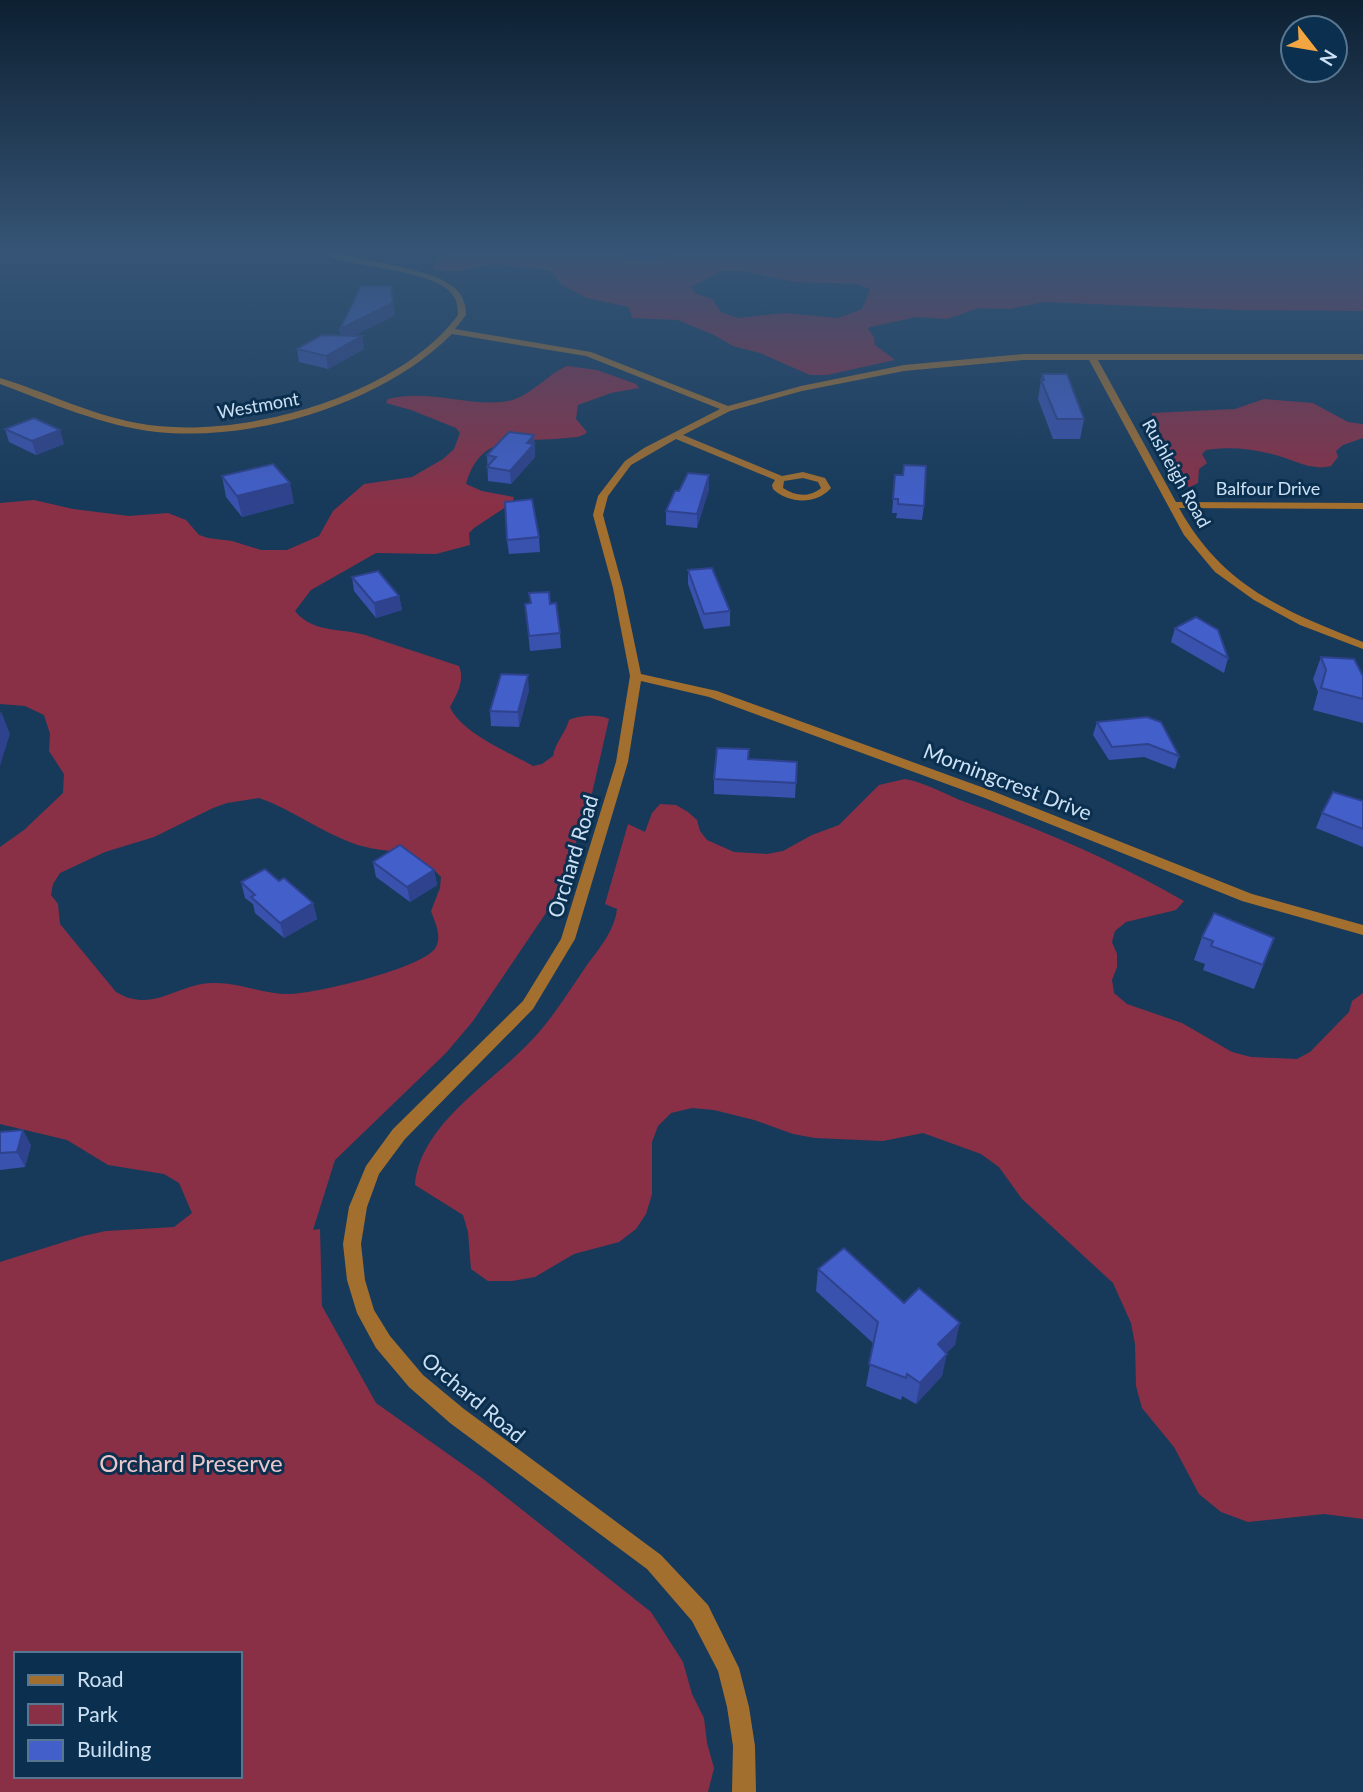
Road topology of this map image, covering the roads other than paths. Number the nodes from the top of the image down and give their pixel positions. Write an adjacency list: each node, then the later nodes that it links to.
1 (443, 338): 5 (street, Westmont)
2 (490, 338): 6 (street)
3 (1092, 356): 4 (street, Orchard Road); 6 (street, Orchard Road); 9 (street, Rushleigh Road)
4 (1363, 357)
5 (0, 381)
6 (727, 410): 7 (street, Orchard Road)
7 (675, 435): 8 (street); 12 (street, Orchard Road)
8 (781, 479)
9 (1173, 505): 10 (street, Balfour Drive); 11 (street, Rushleigh Road)
10 (1363, 506)
11 (1363, 646)
12 (636, 676): 13 (street, Morningcrest Drive); 14 (street, Orchard Road)
13 (1363, 930)
14 (744, 1792)

